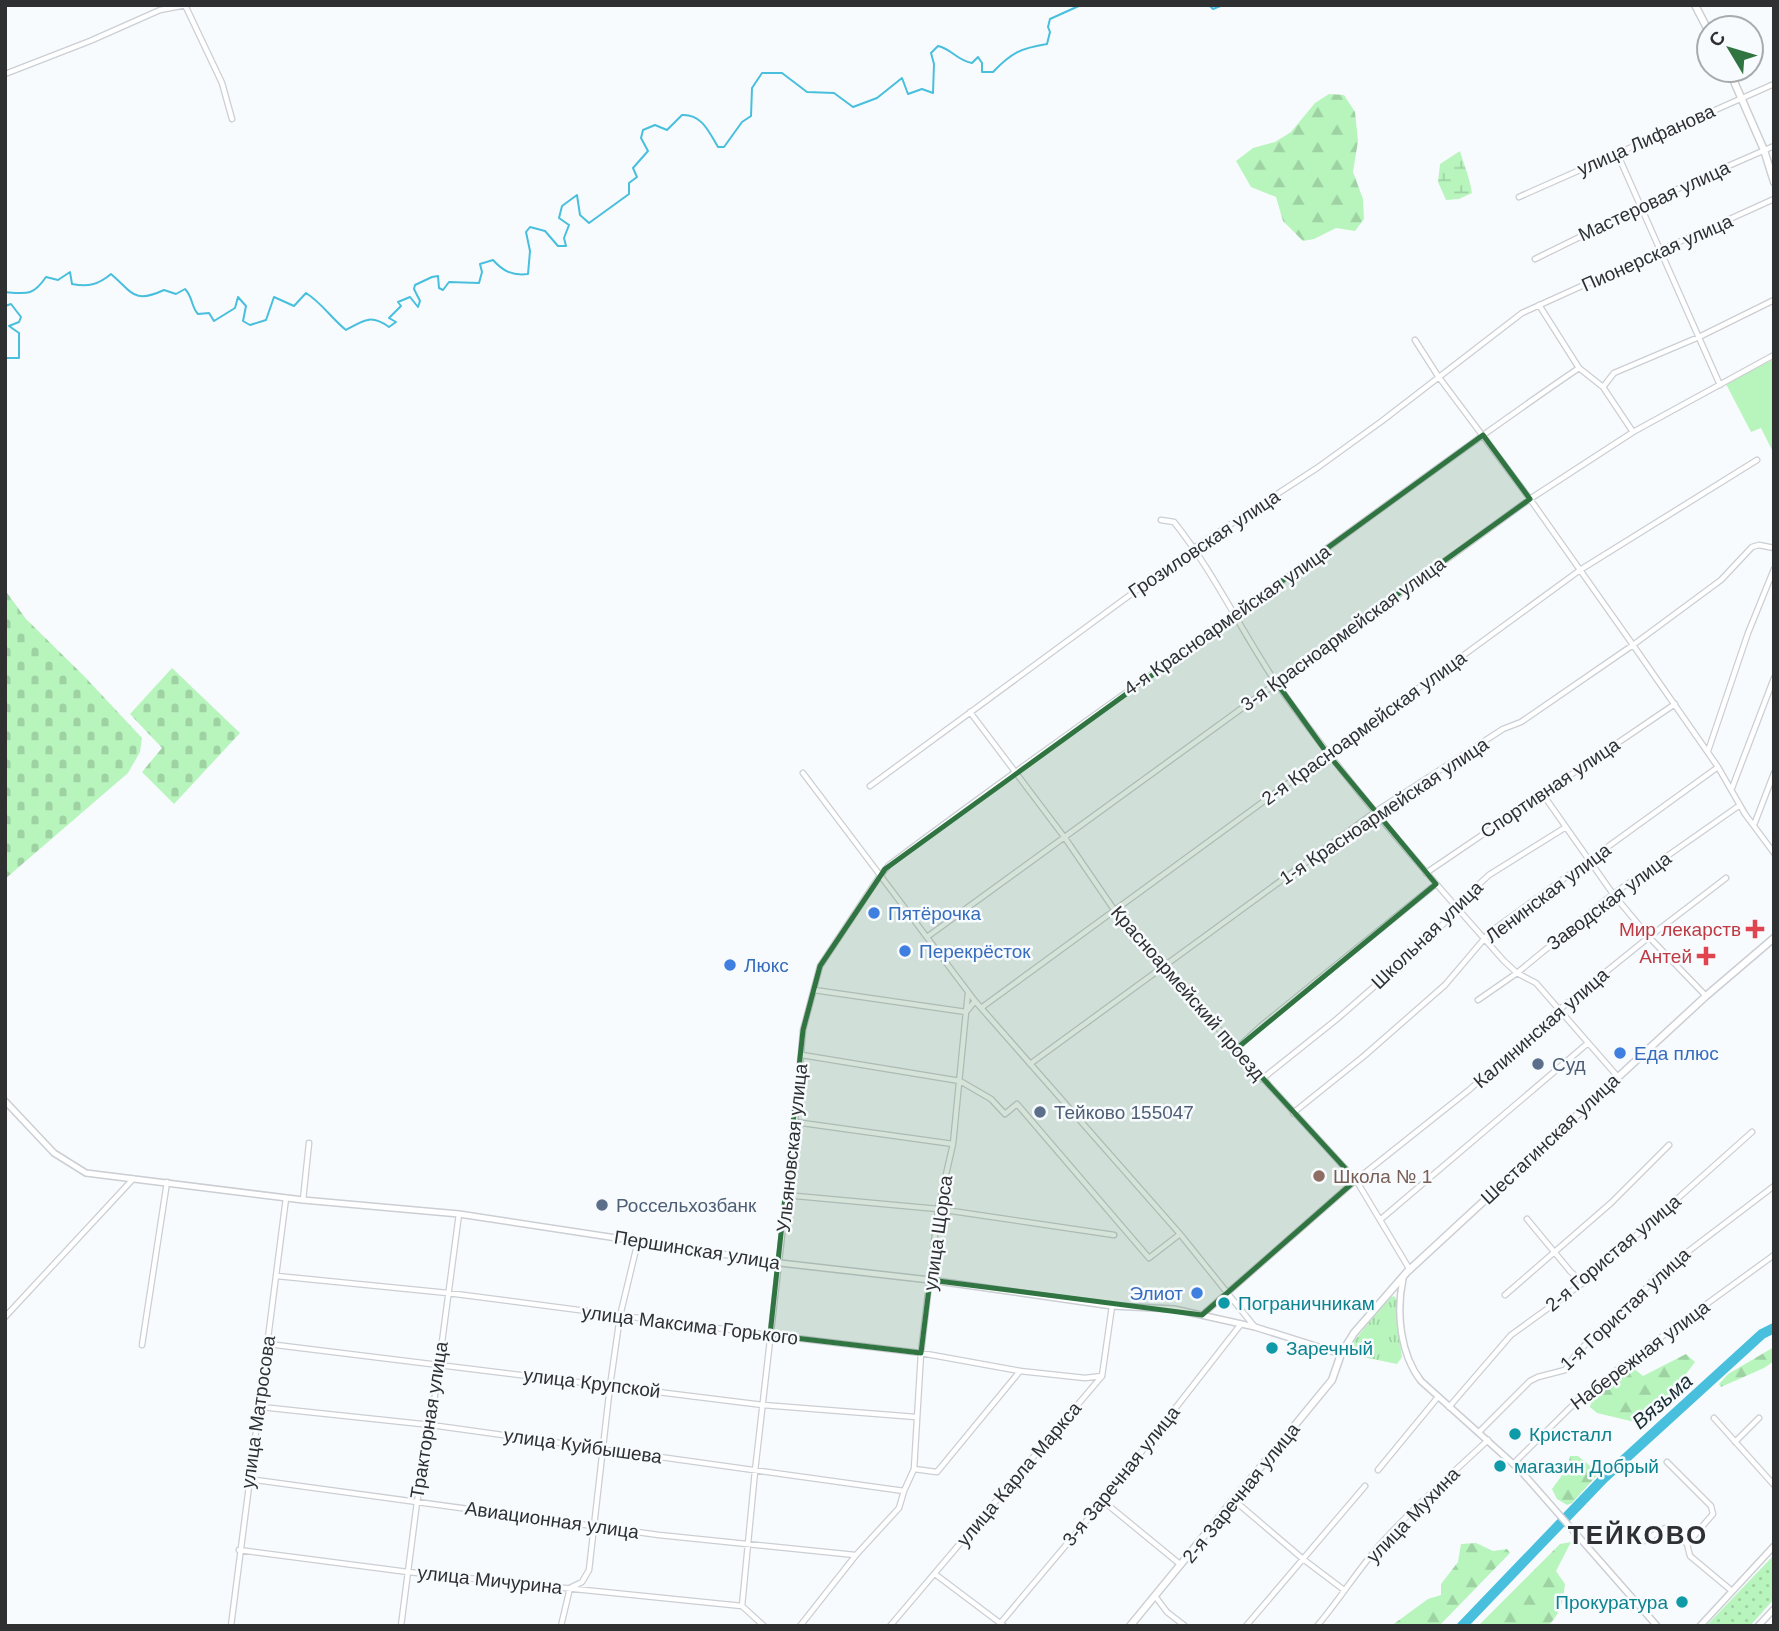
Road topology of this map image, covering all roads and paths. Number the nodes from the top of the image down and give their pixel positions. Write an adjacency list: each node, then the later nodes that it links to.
1 (186, 5): 2 (street); 7 (street)
2 (158, 8): 3 (street)
3 (5, 74)
4 (1736, 84): 6 (main road)
5 (1774, 84): 6 (street, улица Лифанова)
6 (1743, 97): 9 (main road); 10 (street, улица Лифанова)
7 (232, 119)
8 (1774, 146): 9 (street, Мастеровая улица)
9 (1764, 150): 11 (main road); 14 (street, Мастеровая улица)
10 (1617, 153): 12 (street, улица Лифанова); 14 (street)
11 (1774, 182)
12 (1519, 197)
13 (1774, 199): 15 (street, Пионерская улица)
14 (1640, 209): 15 (street); 16 (street, Мастеровая улица)
15 (1660, 253): 18 (street, Пионерская улица); 19 (street)
16 (1535, 259)
17 (1774, 300): 19 (street)
18 (1539, 305): 22 (street); 23 (street, Грозиловская улица)
19 (1699, 337): 24 (street); 25 (street)
20 (1415, 340): 23 (street)
21 (1774, 355): 24 (street, 3-я Красноармейская улица)
22 (1579, 369): 25 (street); 27 (street, 4-я Красноармейская улица)
23 (1438, 376): 27 (street); 31 (street, Грозиловская улица)
24 (1720, 385): 26 (street, 3-я Красноармейская улица)
25 (1604, 387): 26 (street)
26 (1633, 432): 29 (street, 3-я Красноармейская улица)
27 (1483, 436): 29 (street); 35 (street, 4-я Красноармейская улица)
28 (1757, 460): 34 (street, 2-я Красноармейская улица)
29 (1530, 499): 34 (street); 38 (street, 3-я Красноармейская улица)
30 (1161, 520): 31 (street)
31 (1194, 548): 35 (street); 40 (street, Грозиловская улица)
32 (1774, 548): 36 (street, 1-я Красноармейская улица)
33 (1774, 569): 41 (street)
34 (1580, 570): 36 (street); 42 (street, 2-я Красноармейская улица)
35 (1233, 616): 38 (street); 44 (street, 4-я Красноармейская улица)
36 (1633, 645): 39 (street); 51 (street, 1-я Красноармейская улица)
37 (1774, 678): 48 (street)
38 (1276, 682): 42 (street); 54 (street, 3-я Красноармейская улица)
39 (1675, 704): 41 (street); 49 (street, Спортивная улица)
40 (970, 712): 44 (street, Красноармейский проезд); 47 (street, Грозиловская улица)
41 (1708, 752): 43 (street)
42 (1327, 754): 51 (street); 63 (street, 2-я Красноармейская улица)
43 (1718, 767): 48 (street); 56 (street, Ленинская улица)
44 (1015, 770): 54 (street, Красноармейский проезд); 58 (street, 4-я Красноармейская улица)
45 (803, 773): 58 (street)
46 (1774, 773): 52 (street)
47 (870, 786)
48 (1732, 789): 50 (street)
49 (1542, 793): 53 (street); 57 (street, Спортивная улица)
50 (1740, 805): 52 (street); 61 (street, Заводская улица)
51 (1375, 812): 57 (street); 68 (street, 1-я Красноармейская улица)
52 (1754, 826): 55 (street)
53 (1566, 827): 56 (street); 62 (street, Школьная улица)
54 (1065, 838): 63 (street, Красноармейский проезд); 64 (street, 3-я Красноармейская улица)
55 (1774, 853)
56 (1589, 861): 61 (street); 66 (street, Ленинская улица)
57 (1426, 873): 60 (street)
58 (879, 877): 64 (street); 70 (street, Ульяновская улица)
59 (1726, 878): 65 (street, Калининская улица)
60 (1436, 884): 62 (street); 79 (street)
61 (1613, 894): 65 (street); 69 (street, Заводская улица)
62 (1458, 908): 66 (street); 83 (street, Школьная улица)
63 (1115, 911): 68 (street, Красноармейский проезд); 75 (street, 2-я Красноармейская улица)
64 (927, 937): 71 (street)
65 (1649, 937): 72 (street); 76 (street, Калининская улица)
66 (1484, 939): 69 (street); 86 (street, Ленинская улица)
67 (1774, 939): 72 (main road, Шестагинская улица)
68 (1163, 967): 79 (street, Красноармейский проезд); 81 (street, 1-я Красноармейская улица)
69 (1517, 973): 73 (street, Заводская улица); 76 (street)
70 (814, 990): 77 (street); 80 (street, Ульяновская улица)
71 (968, 992): 74 (street); 77 (street, улица Щорса)
72 (1706, 996): 82 (main road, Шестагинская улица)
73 (1478, 1000)
74 (975, 1002): 75 (street); 77 (street)
75 (981, 1008): 81 (street)
76 (1560, 1009): 78 (street); 93 (street, Калининская улица)
77 (965, 1012): 84 (street, улица Щорса)
78 (1588, 1043): 82 (street); 102 (street)
79 (1236, 1049): 83 (street, Красноармейский проезд)
80 (802, 1055): 84 (street); 87 (street, Ульяновская улица)
81 (1030, 1064): 103 (street)
82 (1618, 1077): 109 (main road, Шестагинская улица)
83 (1262, 1079): 86 (street, Красноармейский проезд)
84 (960, 1081): 90 (street, улица Щорса); 103 (street)
85 (5, 1101): 92 (street, Першинская улица)
86 (1293, 1113): 93 (street, Красноармейский проезд)
87 (795, 1122): 90 (street); 96 (street, Ульяновская улица)
88 (1752, 1132): 113 (street, 2-я Гористая улица)
89 (309, 1143): 98 (street)
90 (953, 1144): 99 (street, улица Щорса)
91 (1670, 1145): 106 (street)
92 (134, 1178): 94 (street, Першинская улица); 122 (street)
93 (1356, 1180): 102 (street, Красноармейский проезд); 116 (street, Калининская улица)
94 (167, 1182): 97 (street, Першинская улица); 127 (street)
95 (1774, 1186): 142 (street, 1-я Гористая улица)
96 (785, 1195): 99 (street); 108 (street, Ульяновская улица)
97 (286, 1198): 98 (street, Першинская улица); 110 (street, улица Матросова)
98 (303, 1200): 100 (street, Першинская улица)
99 (938, 1209): 104 (street); 112 (street, улица Щорса)
100 (459, 1214): 105 (street, Першинская улица); 115 (street, Тракторная улица)
101 (1527, 1219): 106 (street)
102 (1380, 1220): 109 (street, Красноармейский проезд)
103 (1180, 1234): 116 (street)
104 (1114, 1235)
105 (638, 1241): 108 (street, Першинская улица); 121 (street)
106 (1555, 1251): 113 (street); 117 (street)
107 (1774, 1255): 147 (street, Набережная улица)
108 (779, 1263): 112 (street, Першинская улица); 125 (street, Ульяновская улица)
109 (1410, 1270): 111 (main road, Шестагинская улица)
110 (277, 1276): 115 (street, улица Максима Горького); 126 (street, улица Матросова)
111 (1403, 1276): 114 (main road, Шестагинская улица); 118 (street)
112 (930, 1280): 119 (street, Першинская улица); 128 (street, улица Щорса)
113 (1583, 1283): 137 (street, 2-я Гористая улица)
114 (1390, 1290): 118 (street); 129 (main road, Шестагинская улица)
115 (448, 1293): 121 (street, улица Максима Горького); 130 (street, Тракторная улица)
116 (1228, 1293): 120 (street, Калининская улица); 124 (street)
117 (1505, 1296)
118 (1401, 1301): 134 (street)
119 (1112, 1306): 120 (street, Першинская улица); 132 (street)
120 (1202, 1315): 123 (street, Першинская улица)
121 (620, 1316): 125 (street, улица Максима Горького); 133 (street)
122 (5, 1317)
123 (1241, 1324): 124 (street, Першинская улица); 155 (street, 3-я Заречная улица)
124 (1255, 1326): 129 (street, Першинская улица)
125 (770, 1335): 128 (street, улица Максима Горького); 135 (street, Ульяновская улица)
126 (268, 1344): 130 (street, улица Крупской); 136 (street, улица Матросова)
127 (142, 1345)
128 (921, 1353): 131 (street, улица Максима Горького); 138 (street, улица Щорса)
129 (1342, 1354): 156 (main road, 2-я Заречная улица)
130 (439, 1363): 133 (street, улица Крупской); 141 (street, Тракторная улица)
131 (1020, 1371): 132 (street, улица Максима Горького); 148 (street)
132 (1102, 1376): 168 (street, улица Карла Маркса)
133 (610, 1386): 135 (street, улица Крупской); 145 (street)
134 (1438, 1397): 137 (street); 149 (street)
135 (763, 1405): 138 (street, улица Крупской); 150 (street, Ульяновская улица)
136 (261, 1407): 141 (street, улица Куйбышева); 151 (street, улица Матросова)
137 (1449, 1407): 142 (street)
138 (916, 1417): 148 (street, улица Щорса)
139 (1714, 1418): 144 (street)
140 (1759, 1418): 144 (street)
141 (431, 1425): 145 (street, улица Куйбышева); 157 (street, Тракторная улица)
142 (1479, 1432): 143 (street)
143 (1488, 1440): 147 (street); 170 (street, улица Мухина)
144 (1735, 1442): 152 (street)
145 (601, 1448): 150 (street, улица Куйбышева); 158 (street)
146 (1667, 1462): 160 (street)
147 (1513, 1464): 186 (street)
148 (914, 1469): 154 (street)
149 (1378, 1469)
150 (755, 1471): 154 (street, улица Куйбышева); 161 (street, Ульяновская улица)
151 (249, 1479): 157 (street, Авиационная улица); 163 (street, улица Матросова)
152 (1774, 1485)
153 (1365, 1486): 165 (street)
154 (904, 1491): 164 (street)
155 (1103, 1501): 166 (street); 175 (street, 3-я Заречная улица)
156 (1235, 1501): 165 (street); 166 (main road, 2-я Заречная улица)
157 (417, 1502): 158 (street, Авиационная улица); 167 (street, Тракторная улица)
158 (593, 1527): 161 (street, Авиационная улица); 169 (street)
159 (1644, 1541): 160 (street)
160 (1687, 1544): 171 (street)
161 (746, 1545): 164 (street, Авиационная улица); 173 (street, Ульяновская улица)
162 (1774, 1546): 171 (street)
163 (239, 1550): 167 (street, улица Мичурина); 176 (street, улица Матросова)
164 (856, 1555): 180 (street)
165 (1303, 1559): 170 (street); 184 (street)
166 (1181, 1565): 172 (main road, 2-я Заречная улица)
167 (408, 1572): 169 (street, улица Мичурина); 177 (street, Тракторная улица)
168 (935, 1574): 175 (street); 181 (street, улица Карла Маркса)
169 (570, 1588): 173 (street, улица Мичурина); 178 (street)
170 (1344, 1590): 185 (street, улица Мухина)
171 (1732, 1591): 187 (street)
172 (1155, 1596): 182 (main road, 2-я Заречная улица); 183 (street)
173 (742, 1606): 179 (street)
174 (1774, 1609): 188 (street)
175 (1001, 1625)
176 (231, 1626)
177 (401, 1626)
178 (562, 1626)
179 (764, 1626)
180 (800, 1626)
181 (890, 1626)
182 (1130, 1626)
183 (1185, 1626)
184 (1245, 1626)
185 (1317, 1626)
186 (1657, 1626)
187 (1700, 1626)
188 (1758, 1626)

